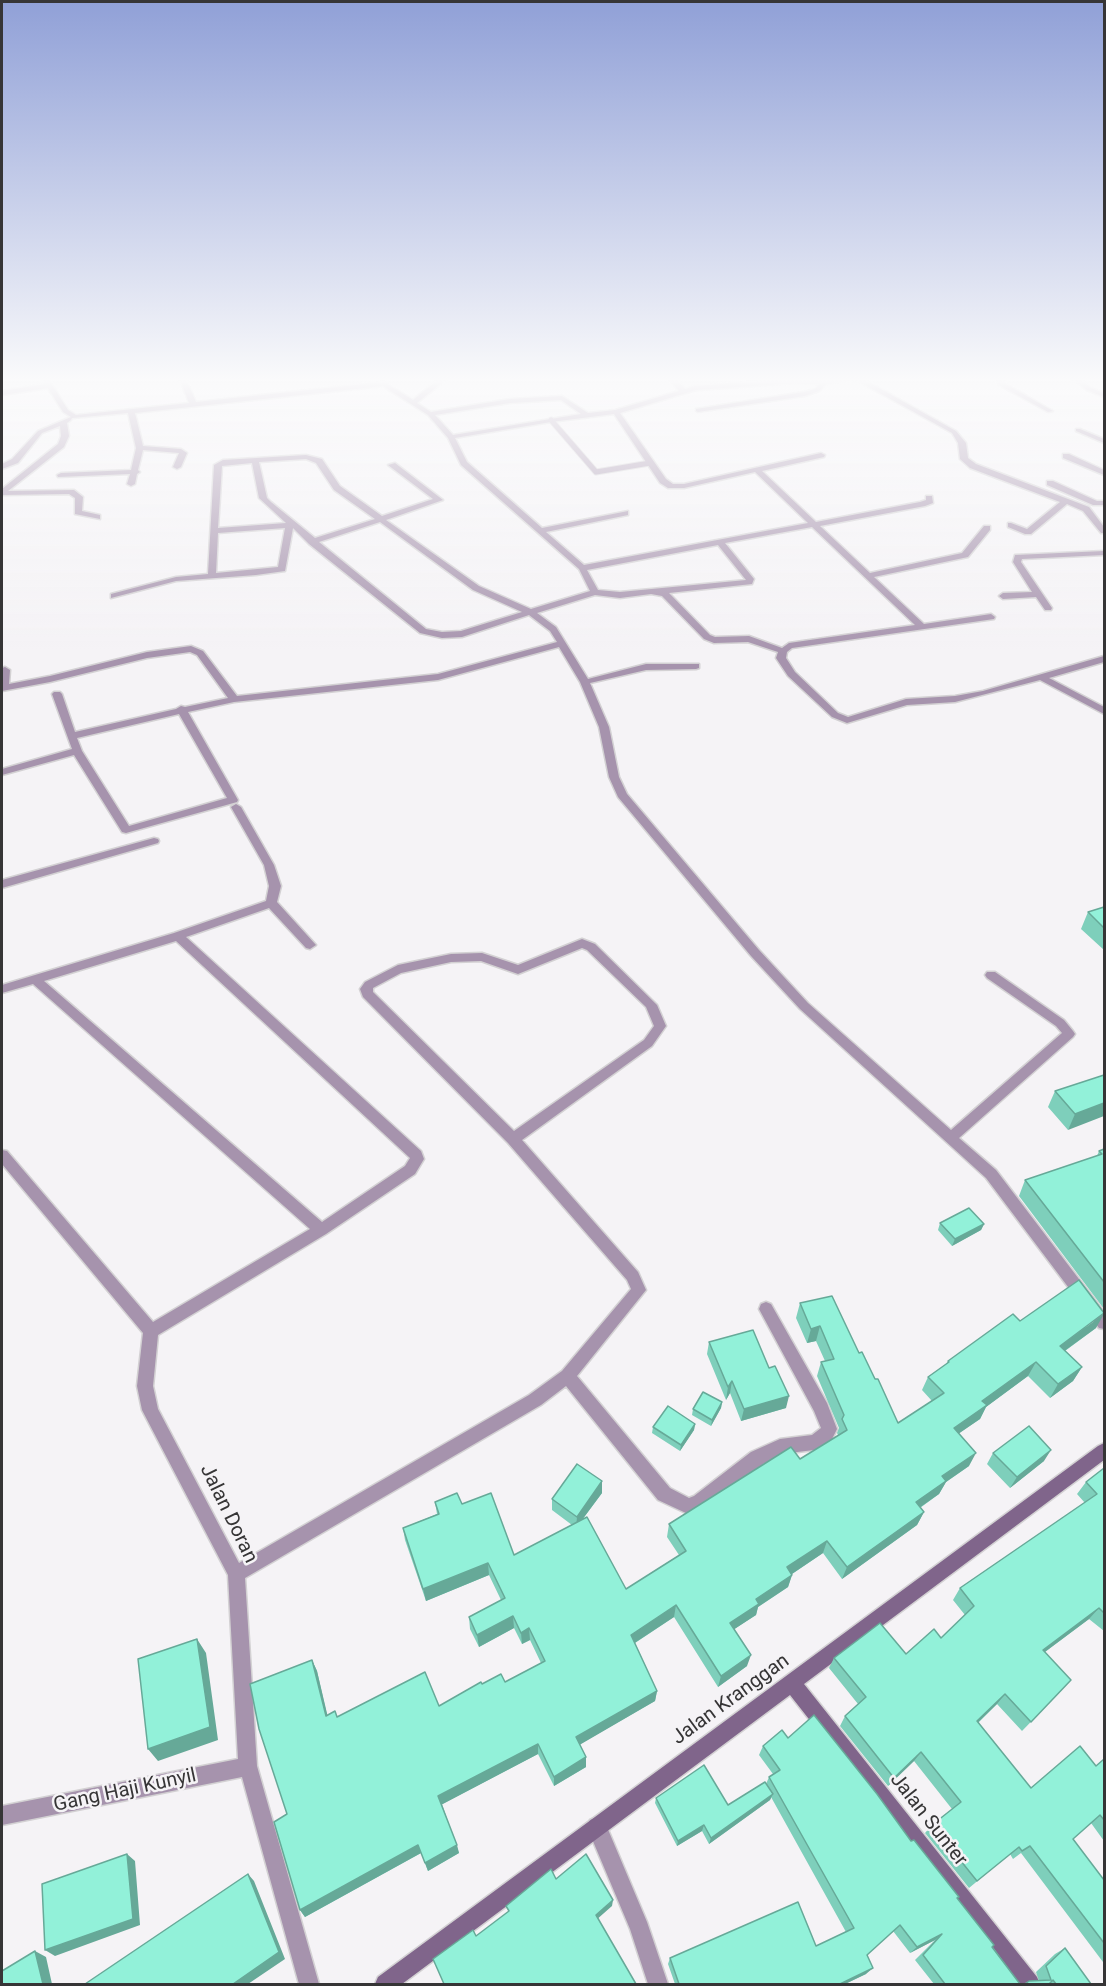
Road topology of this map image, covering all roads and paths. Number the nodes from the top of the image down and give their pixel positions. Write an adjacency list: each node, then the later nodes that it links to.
1 (31, 470): 17 (street)
2 (218, 470): 28 (street)
3 (257, 470): 24 (street)
4 (325, 470): 23 (street)
5 (398, 470): 23 (street)
6 (472, 470): 29 (street)
7 (594, 470): 8 (lane)
8 (609, 470)
9 (655, 470): 12 (street)
10 (763, 470): 12 (street)
11 (983, 470): 19 (street)
12 (758, 471): 25 (street)
13 (135, 472): 14 (street); 16 (street)
14 (61, 476)
15 (1050, 483): 20 (street)
16 (131, 484)
17 (2, 493): 22 (street)
18 (929, 498): 25 (street)
19 (1066, 501): 26 (street); 30 (street)
20 (1104, 503)
21 (624, 513): 29 (street)
22 (97, 518)
23 (382, 519): 31 (street); 43 (street)
24 (289, 523): 28 (street); 31 (street); 35 (street)
25 (812, 523): 32 (street); 36 (street)
26 (1011, 525)
27 (987, 528): 36 (street)
28 (216, 531): 35 (street)
29 (541, 531): 34 (street)
30 (1104, 531)
31 (312, 542): 43 (street)
32 (720, 542): 34 (street); 38 (street)
33 (1104, 554): 39 (street)
34 (582, 568): 37 (street)
35 (212, 575): 40 (street)
36 (870, 575): 45 (street)
37 (595, 592): 38 (street); 43 (street)
38 (657, 592): 47 (street)
39 (1038, 594): 41 (street); 42 (street)
40 (114, 596)
41 (1004, 596)
42 (1048, 608)
43 (530, 612): 46 (street)
44 (991, 617): 45 (street)
45 (921, 626): 47 (street)
46 (560, 644): 52 (street); 55 (street)
47 (783, 651): 51 (street)
48 (1104, 659): 51 (street)
49 (696, 666): 52 (street)
50 (5, 670): 53 (street)
51 (1039, 676): 57 (street)
52 (585, 682): 71 (street)
53 (3, 688): 55 (street)
54 (57, 694): 58 (street)
55 (234, 699): 56 (street)
56 (181, 709): 58 (street); 59 (street)
57 (1104, 711)
58 (71, 736): 59 (street)
59 (77, 750): 60 (street)
60 (2, 772)
61 (236, 807): 64 (street)
62 (154, 841): 63 (street)
63 (2, 884)
64 (271, 903): 65 (street); 66 (street)
65 (178, 936): 68 (street); 73 (street)
66 (310, 945)
67 (991, 975): 71 (street)
68 (36, 980): 69 (street); 73 (street)
69 (2, 989)
70 (513, 1138): 70 (street); 77 (street)
71 (950, 1138): 75 (street)
72 (2, 1155): 76 (street)
73 (321, 1230): 76 (street)
74 (766, 1309): 77 (street)
75 (1104, 1323)
76 (151, 1331): 79 (street, Jalan Doran)
77 (567, 1376): 79 (street)
78 (1104, 1451): 80 (main road, Jalan Kranggan)
79 (236, 1574): 81 (street, Jalan Doran)
80 (792, 1683): 83 (main road, Jalan Kranggan); 87 (main road, Jalan Sunter)
81 (248, 1766): 82 (street, Gang Haji Kunyil); 84 (street, Jalan Doran)
82 (2, 1816)
83 (597, 1827): 85 (main road, Jalan Kranggan); 86 (street)
84 (309, 1984)
85 (385, 1984)
86 (658, 1984)
87 (1030, 1984)

